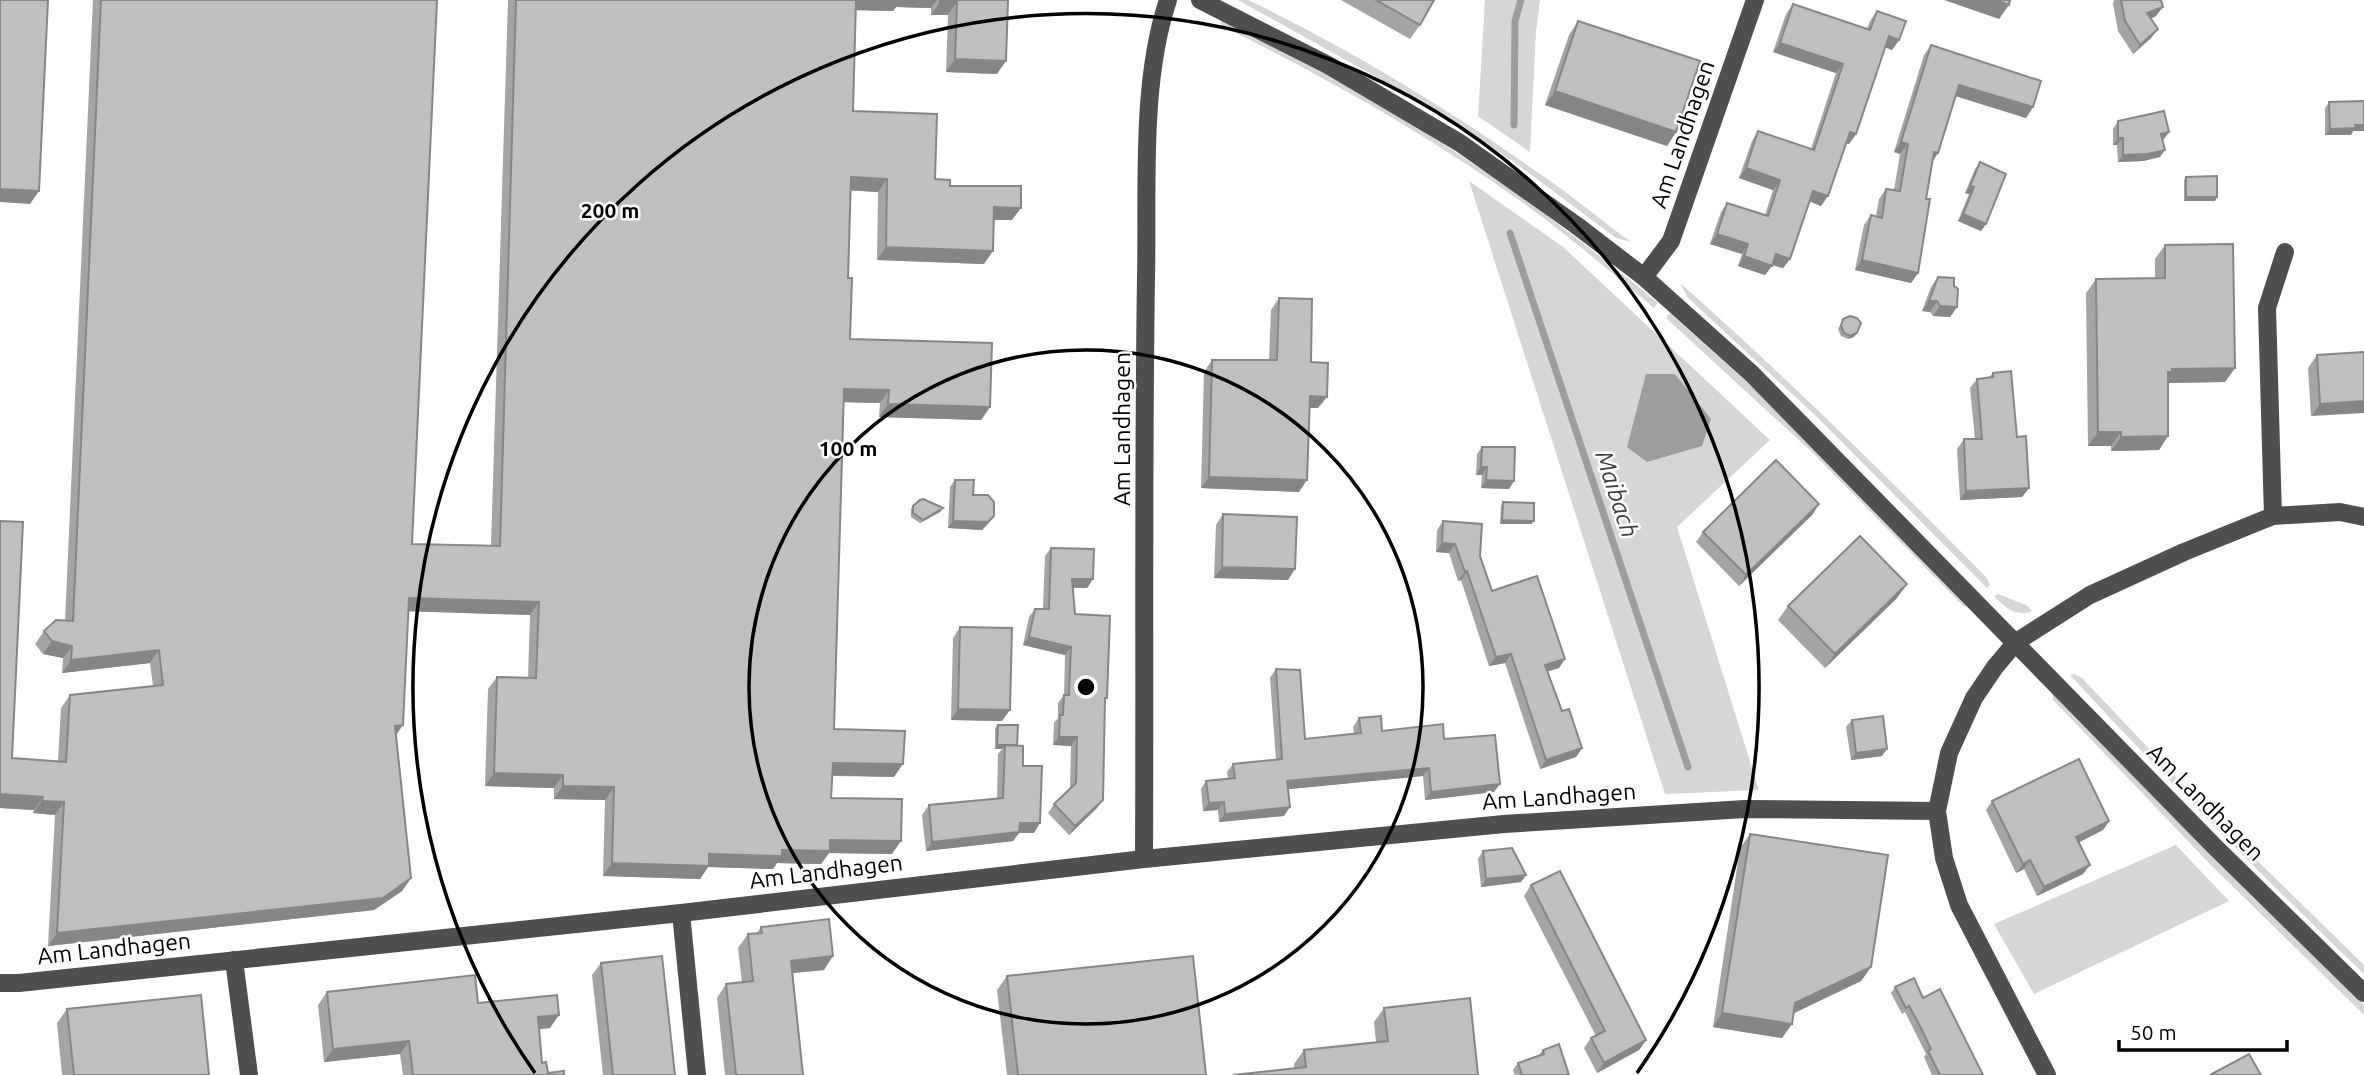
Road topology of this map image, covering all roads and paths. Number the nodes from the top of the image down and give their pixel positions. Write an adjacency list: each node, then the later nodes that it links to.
1 (1168, 0): 10 (street, Am Landhagen)
2 (1200, 0): 5 (street, Am Landhagen)
3 (1755, 0): 5 (street, Am Landhagen)
4 (2285, 252): 6 (street)
5 (1644, 277): 8 (street, Am Landhagen)
6 (2273, 516): 7 (street); 8 (street)
7 (2364, 517)
8 (2016, 642): 9 (street); 14 (street, Am Landhagen)
9 (1937, 811): 10 (street, Am Landhagen); 17 (street)
10 (1144, 859): 11 (street, Am Landhagen)
11 (681, 913): 12 (street, Am Landhagen); 16 (street)
12 (234, 960): 13 (street, Am Landhagen); 15 (street)
13 (0, 983)
14 (2364, 993)
15 (249, 1075)
16 (698, 1075)
17 (2047, 1075)

